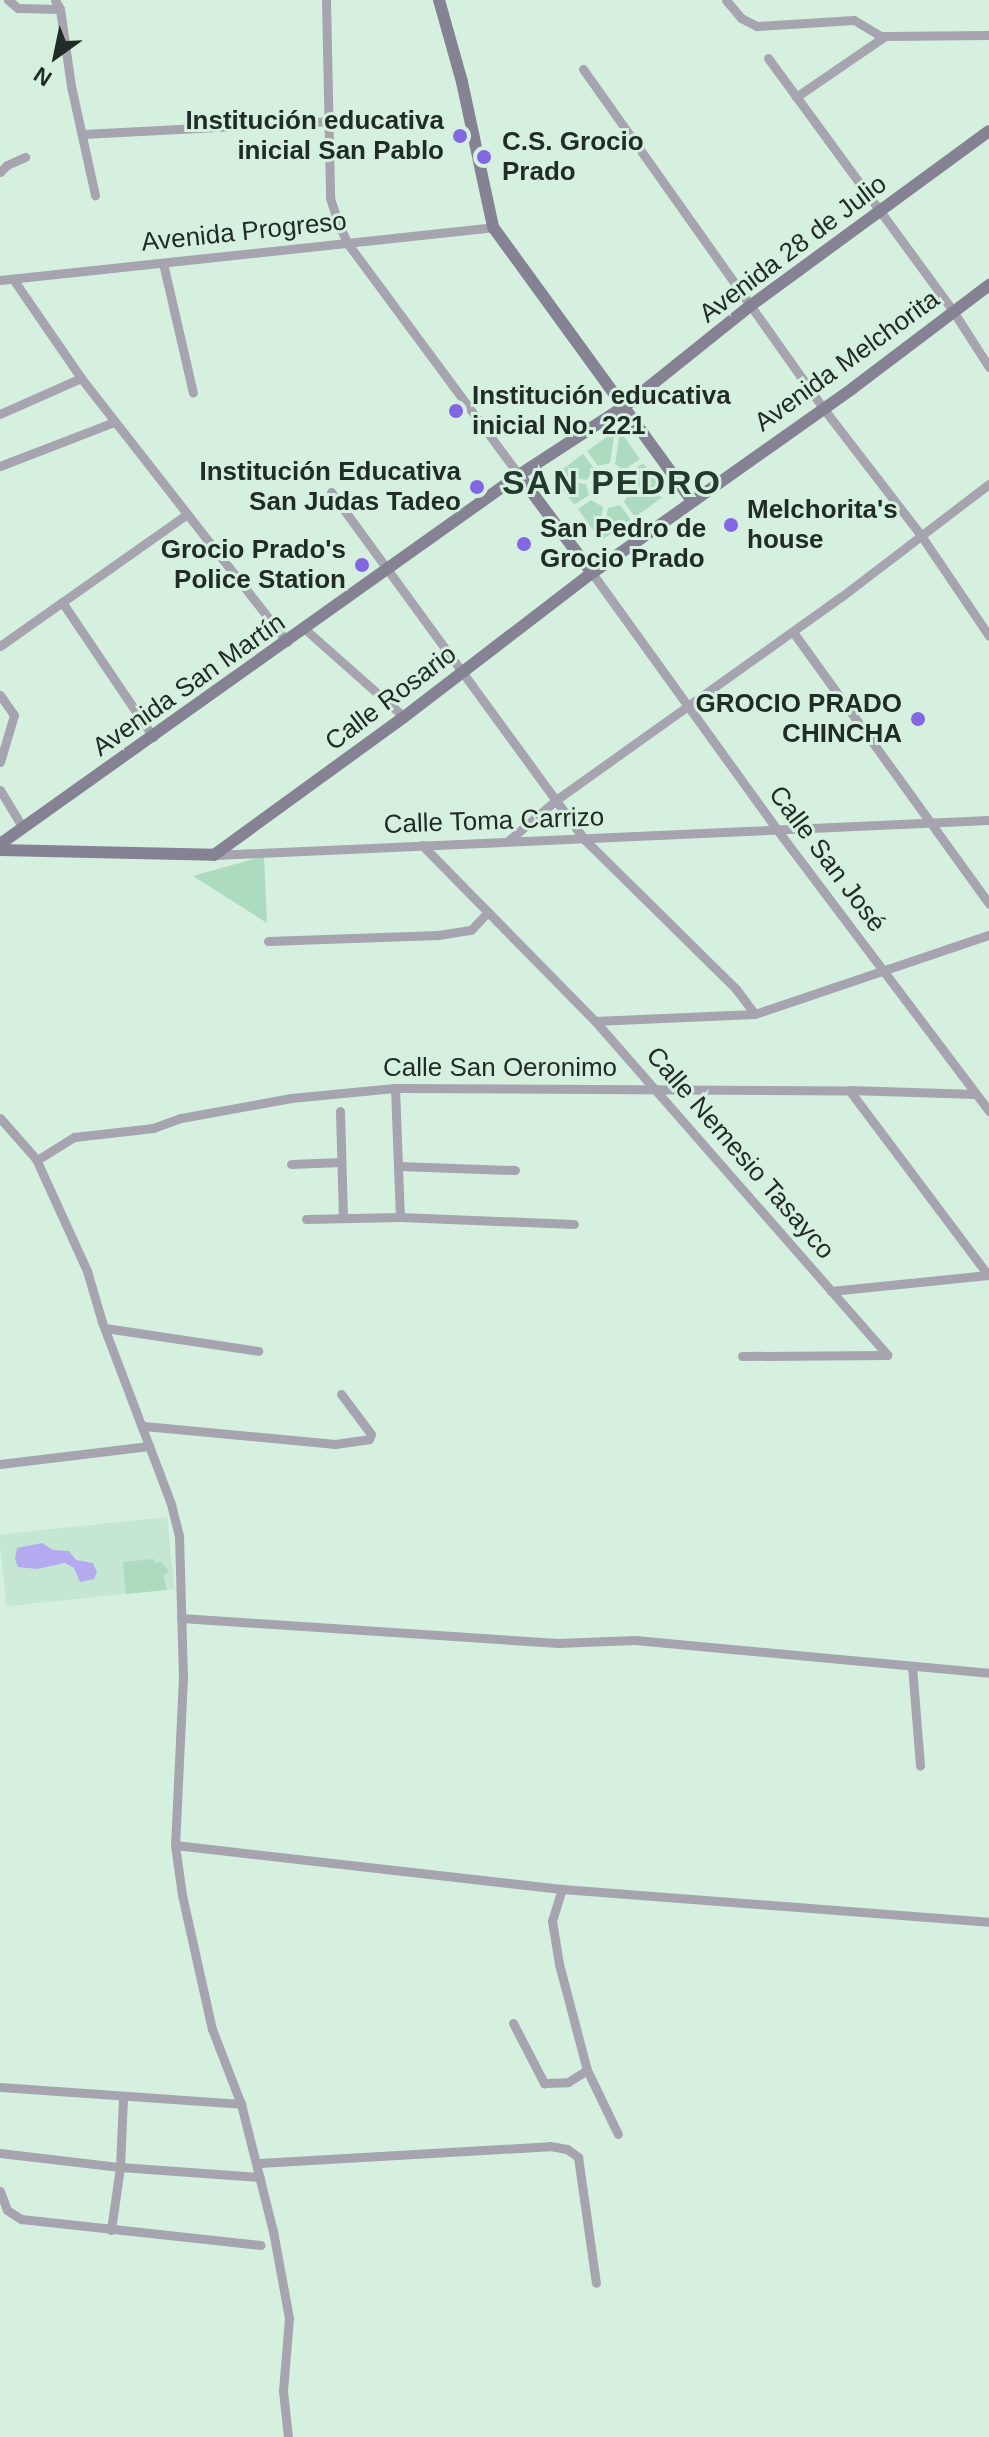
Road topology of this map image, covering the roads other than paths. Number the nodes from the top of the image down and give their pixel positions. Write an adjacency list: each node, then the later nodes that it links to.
1 (8, 0): 5 (street)
2 (326, 0): 11 (street)
3 (439, 0): 18 (main road)
4 (726, 0): 7 (street)
5 (58, 4): 13 (street)
6 (989, 35): 7 (street)
7 (882, 37): 10 (street)
8 (768, 58): 10 (street)
9 (583, 69): 24 (street)
10 (796, 97): 17 (street)
11 (328, 121): 13 (street); 19 (street)
12 (989, 131): 17 (main road, Avenida 28 de Julio)
13 (83, 134): 16 (street)
14 (25, 157): 15 (street)
15 (0, 172)
16 (95, 195)
17 (880, 212): 24 (main road, Avenida 28 de Julio); 25 (street)
18 (493, 227): 19 (street, Avenida Progreso); 29 (main road)
19 (348, 244): 20 (street, Avenida Progreso); 34 (street)
20 (163, 263): 21 (street, Avenida Progreso); 28 (street)
21 (13, 279): 22 (street, Avenida Progreso); 27 (street)
22 (0, 280)
23 (989, 285): 25 (main road, Avenida Melchorita)
24 (750, 306): 29 (main road, Avenida 28 de Julio); 30 (street)
25 (953, 311): 26 (street); 30 (main road, Avenida Melchorita)
26 (989, 367)
27 (81, 378): 31 (street); 32 (street)
28 (193, 393)
29 (625, 406): 34 (main road, Avenida 28 de Julio); 37 (main road)
30 (823, 408): 37 (main road, Avenida Melchorita); 39 (street)
31 (0, 414)
32 (114, 422): 33 (street); 38 (street)
33 (0, 466)
34 (519, 475): 40 (main road, Avenida San Martín); 41 (main road, Calle San José)
35 (989, 484): 39 (street)
36 (331, 492): 40 (street)
37 (692, 501): 41 (main road, Avenida Melchorita)
38 (186, 515): 42 (street); 46 (street)
39 (920, 534): 44 (street); 45 (street)
40 (386, 570): 43 (main road, Avenida San Martín); 48 (street)
41 (592, 573): 48 (main road, Calle Rosario); 50 (street, Calle San José)
42 (62, 602): 47 (street); 52 (street)
43 (306, 630): 46 (main road, Avenida San Martín); 51 (street)
44 (793, 632): 50 (street); 57 (street)
45 (989, 636)
46 (287, 642): 52 (main road, Avenida San Martín)
47 (0, 646)
48 (463, 672): 51 (main road, Calle Rosario); 55 (street)
49 (0, 695): 53 (street)
50 (686, 705): 55 (street); 59 (street, Calle San José)
51 (404, 717): 65 (main road, Calle Rosario)
52 (153, 737): 58 (main road, Avenida San Martín)
53 (0, 762)
54 (0, 790): 58 (street)
55 (556, 800): 60 (street); 61 (street)
56 (989, 820): 57 (street, Calle Toma Carrizo)
57 (929, 823): 59 (street, Calle Toma Carrizo); 66 (street)
58 (23, 828): 62 (main road, Avenida San Martín)
59 (778, 831): 60 (street, Calle Toma Carrizo); 70 (street, Calle San José)
60 (585, 840): 61 (street, Calle Toma Carrizo); 71 (street)
61 (508, 841): 63 (street, Calle Toma Carrizo)
62 (0, 844)
63 (422, 845): 65 (street, Calle Toma Carrizo); 67 (street, Calle Nemesio Tasayco)
64 (0, 850): 65 (main road, Calle Toma Carrizo)
65 (214, 855)
66 (989, 904)
67 (488, 912): 69 (street); 72 (street, Calle Nemesio Tasayco)
68 (989, 935): 70 (street)
69 (268, 941)
70 (883, 972): 71 (street); 76 (street, Calle San José)
71 (755, 1014): 72 (street)
72 (595, 1021): 74 (street, Calle Nemesio Tasayco)
73 (395, 1088): 74 (street, Calle San Oeronimo); 80 (street, Calle San Oeronimo); 83 (street)
74 (657, 1090): 75 (street, Calle San Oeronimo); 89 (street, Calle Nemesio Tasayco)
75 (849, 1090): 76 (street, Calle San Oeronimo); 89 (street)
76 (975, 1094): 77 (street, Calle San José)
77 (988, 1106)
78 (340, 1111): 81 (street)
79 (0, 1118): 80 (street)
80 (37, 1160): 90 (street)
81 (341, 1162): 82 (street); 86 (street)
82 (291, 1164)
83 (398, 1166): 84 (street); 85 (street)
84 (515, 1170)
85 (400, 1217): 86 (street); 88 (street)
86 (343, 1218): 87 (street)
87 (306, 1219)
88 (574, 1224)
89 (831, 1291): 92 (street, Calle Nemesio Tasayco)
90 (105, 1328): 91 (street); 94 (street)
91 (258, 1351)
92 (742, 1356)
93 (341, 1394): 94 (street)
94 (144, 1426): 95 (street)
95 (149, 1446): 96 (street); 97 (street)
96 (0, 1464)
97 (181, 1618): 98 (street); 101 (street)
98 (912, 1666): 99 (street); 100 (street)
99 (989, 1673)
100 (920, 1766)
101 (175, 1845): 102 (street); 108 (street)
102 (562, 1889): 103 (street); 105 (street)
103 (989, 1922)
104 (513, 2023): 105 (street)
105 (587, 2070): 109 (street)
106 (0, 2087): 107 (street)
107 (123, 2097): 108 (street); 112 (street)
108 (241, 2104): 111 (street)
109 (618, 2134)
110 (0, 2153): 112 (street)
111 (259, 2163): 113 (street); 117 (street)
112 (120, 2167): 113 (street); 115 (street)
113 (260, 2177): 118 (street)
114 (0, 2191): 115 (street)
115 (111, 2230): 116 (street)
116 (261, 2245)
117 (596, 2283)
118 (288, 2437)

